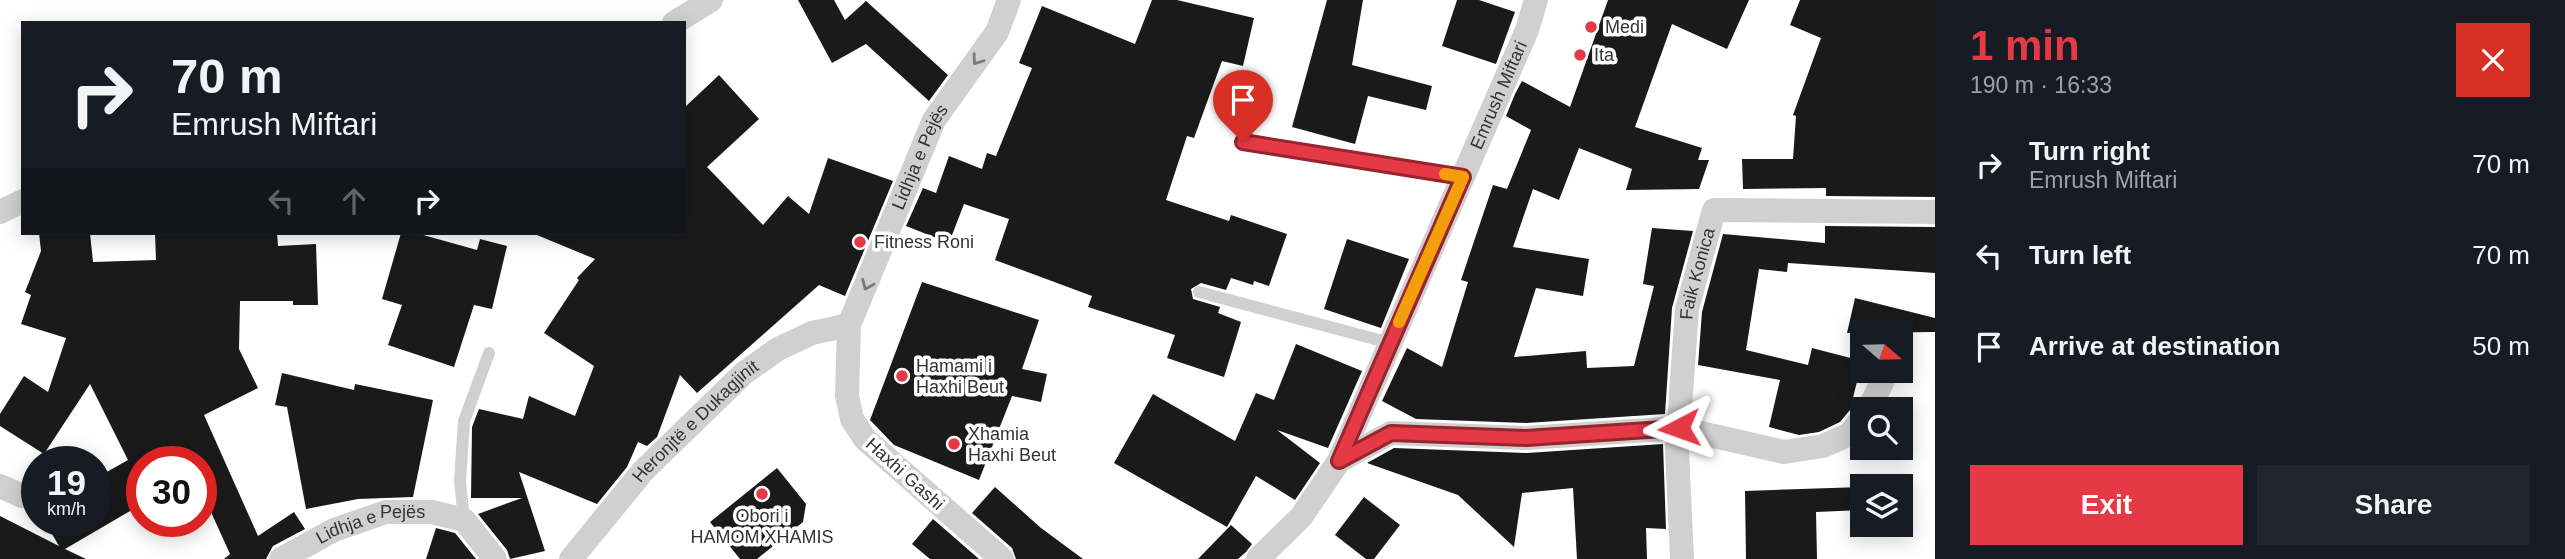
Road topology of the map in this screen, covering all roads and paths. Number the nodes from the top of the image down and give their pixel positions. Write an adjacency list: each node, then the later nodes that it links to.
1 (711, 0): 4 (street)
2 (1009, 0): 11 (street, Lidhja e Pejës, one-way to 11)
3 (1536, 0): 6 (street, Emrush Miftari)
4 (677, 21)
5 (1243, 142): 6 (lane)
6 (1463, 177): 12 (street, Emrush Miftari)
7 (21, 202): 8 (street)
8 (0, 212)
9 (1935, 212): 16 (street, Faik Konica)
10 (1199, 292): 12 (lane)
11 (849, 325): 22 (street, Heronjtë e Dukagjinit); 23 (street, Haxhi Gashi)
12 (1390, 343): 18 (street, Emrush Miftari)
13 (489, 353): 19 (lane)
14 (1882, 383): 15 (street)
15 (1875, 397)
16 (1679, 428): 17 (street); 18 (street); 25 (street, Faik Konica)
17 (1850, 434)
18 (1339, 461): 24 (street, Emrush Miftari)
19 (464, 520): 20 (street, Lidhja e Pejës); 21 (street)
20 (281, 559)
21 (495, 559)
22 (571, 559)
23 (1002, 559)
24 (1258, 559)
25 (1682, 559)

